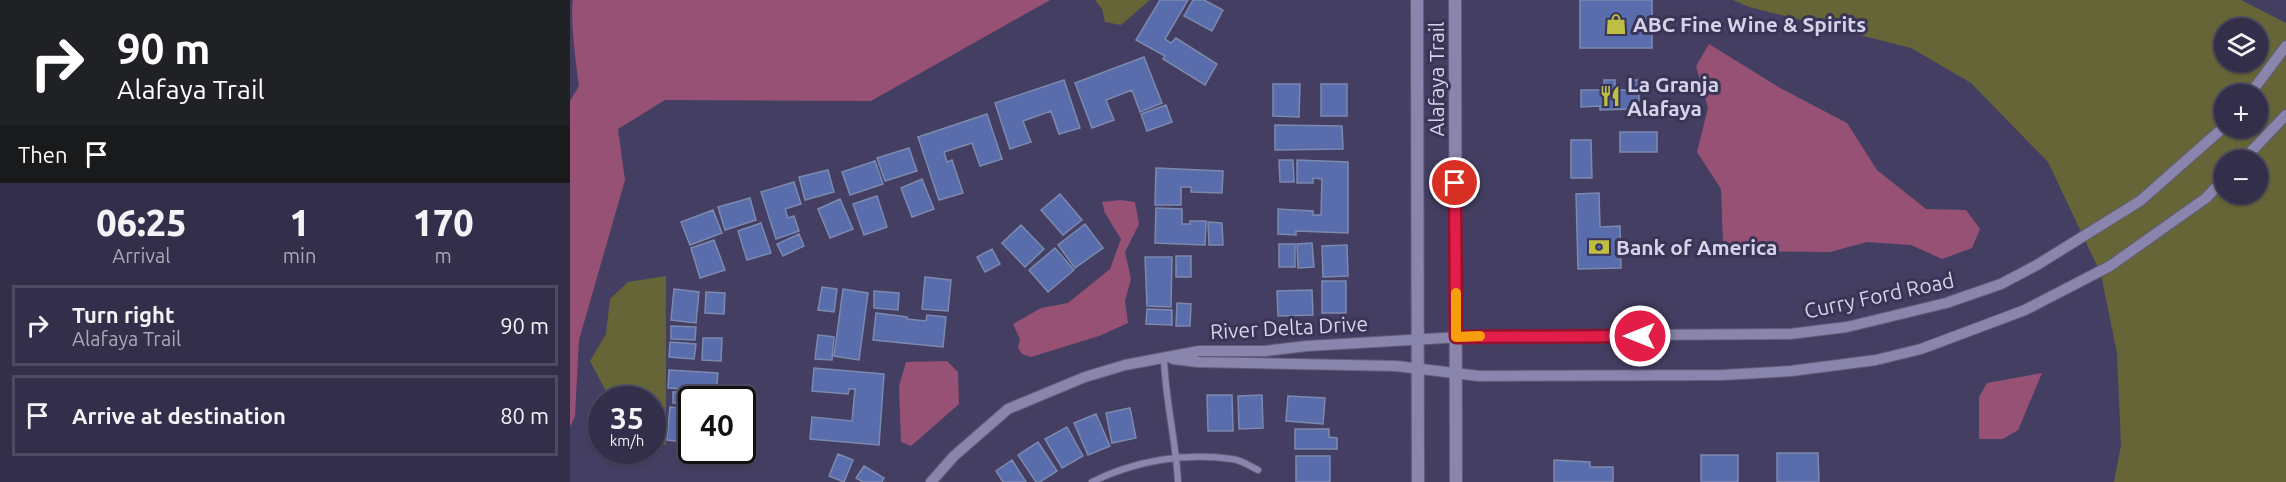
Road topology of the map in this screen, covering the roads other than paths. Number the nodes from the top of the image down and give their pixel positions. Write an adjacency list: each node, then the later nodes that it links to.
1 (1417, 0): 10 (main road, Alafaya Trail)
2 (1455, 0): 9 (main road, Alafaya Trail)
3 (2286, 46): 4 (street)
4 (2258, 84)
5 (2286, 116): 7 (street)
6 (2214, 136): 9 (street, Curry Ford Road)
7 (2253, 150)
8 (2214, 190): 13 (street)
9 (1456, 337): 10 (street, Curry Ford Road); 13 (main road, Alafaya Trail)
10 (1417, 339): 11 (street, River Delta Drive); 12 (main road, Alafaya Trail)
11 (1164, 358): 12 (street, River Delta Drive); 14 (street); 16 (street, River Delta Drive)
12 (1417, 369): 13 (street); 19 (main road, Alafaya Trail)
13 (1456, 373): 20 (main road, Alafaya Trail)
14 (1177, 457): 15 (street); 17 (street); 18 (street)
15 (1258, 470)
16 (931, 482)
17 (1092, 482)
18 (1178, 482)
19 (1418, 482)
20 (1456, 482)

